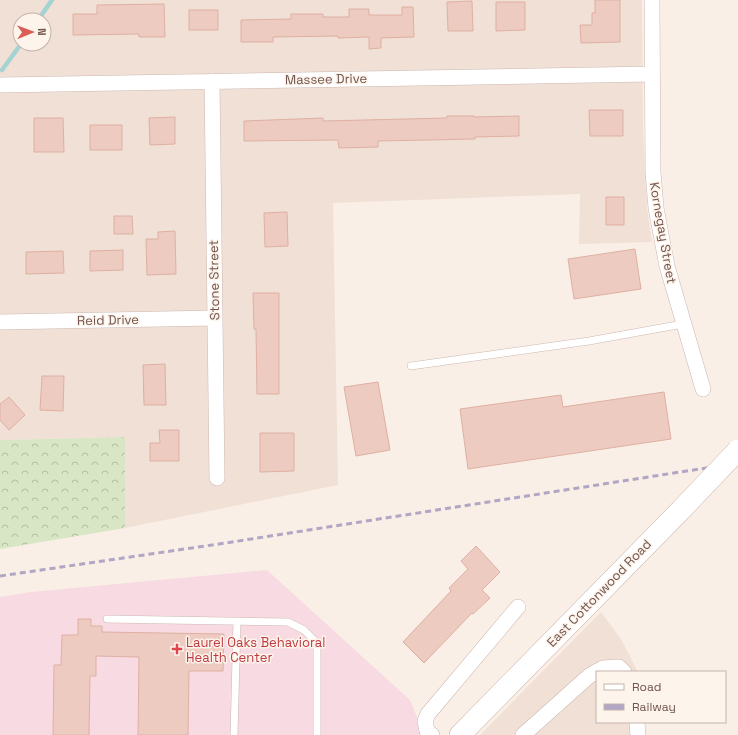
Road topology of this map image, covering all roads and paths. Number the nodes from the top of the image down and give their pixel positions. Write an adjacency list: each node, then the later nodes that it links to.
1 (652, 0): 2 (street, Kornegay Street)
2 (652, 74): 3 (street, Massee Drive); 7 (street, Kornegay Street)
3 (212, 81): 4 (street, Massee Drive); 5 (street, Stone Street)
4 (0, 85)
5 (215, 318): 6 (street, Reid Drive); 11 (street, Stone Street)
6 (0, 322)
7 (683, 324): 8 (lane); 9 (street, Kornegay Street)
8 (411, 366)
9 (703, 389)
10 (738, 450): 22 (main road, East Cottonwood Road, bridge)
11 (217, 478)
12 (518, 607): 21 (street)
13 (107, 619): 14 (lane)
14 (237, 621): 19 (lane); 20 (lane)
15 (598, 671): 16 (street)
16 (623, 671)
17 (596, 672): 23 (street)
18 (637, 723): 24 (street)
19 (234, 735)
20 (317, 735)
21 (432, 735)
22 (460, 735)
23 (524, 735)
24 (638, 735)

